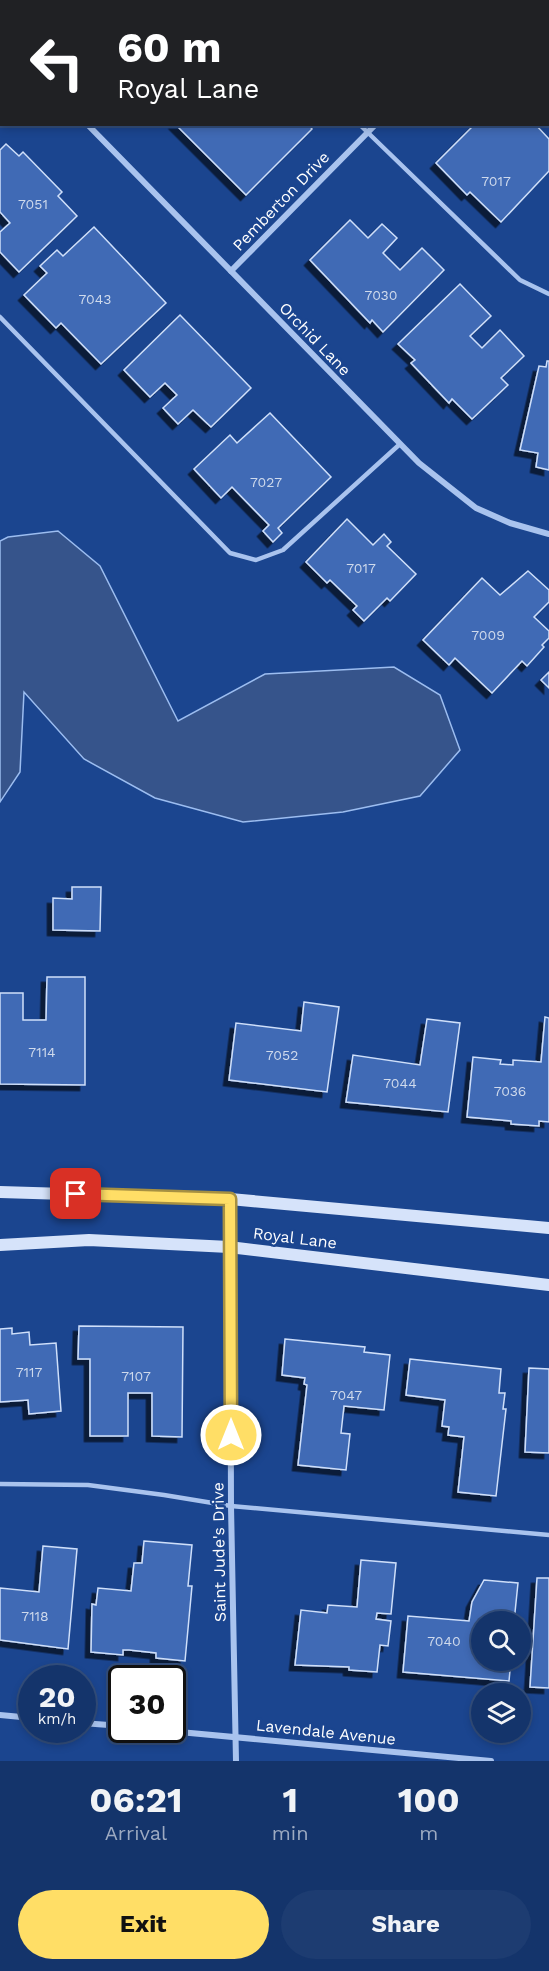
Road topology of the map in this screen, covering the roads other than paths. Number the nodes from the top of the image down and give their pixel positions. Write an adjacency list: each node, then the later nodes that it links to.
1 (89, 126): 5 (street, Orchid Lane)
2 (361, 126): 4 (lane)
3 (374, 126): 4 (street, Pemberton Drive)
4 (367, 133): 5 (street, Pemberton Drive); 6 (lane)
5 (231, 271): 8 (street, Orchid Lane)
6 (549, 294)
7 (0, 317): 8 (lane)
8 (400, 444): 9 (street, Orchid Lane)
9 (549, 534)
10 (0, 1192): 11 (main road, Royal Lane)
11 (230, 1199): 12 (main road, Royal Lane); 14 (street, Saint Jude's Drive)
12 (549, 1228)
13 (0, 1245): 14 (main road, Royal Lane)
14 (229, 1247): 15 (main road, Royal Lane); 17 (street, Saint Jude's Drive)
15 (549, 1285)
16 (0, 1484): 17 (lane)
17 (231, 1506): 18 (lane); 22 (street, Saint Jude's Drive)
18 (549, 1535)
19 (0, 1715): 20 (street)
20 (18, 1717)
21 (186, 1732): 22 (street, Lavendale Avenue)
22 (236, 1736): 23 (street, Saint Jude's Drive); 24 (street, Lavendale Avenue)
23 (236, 1761)
24 (491, 1761)

